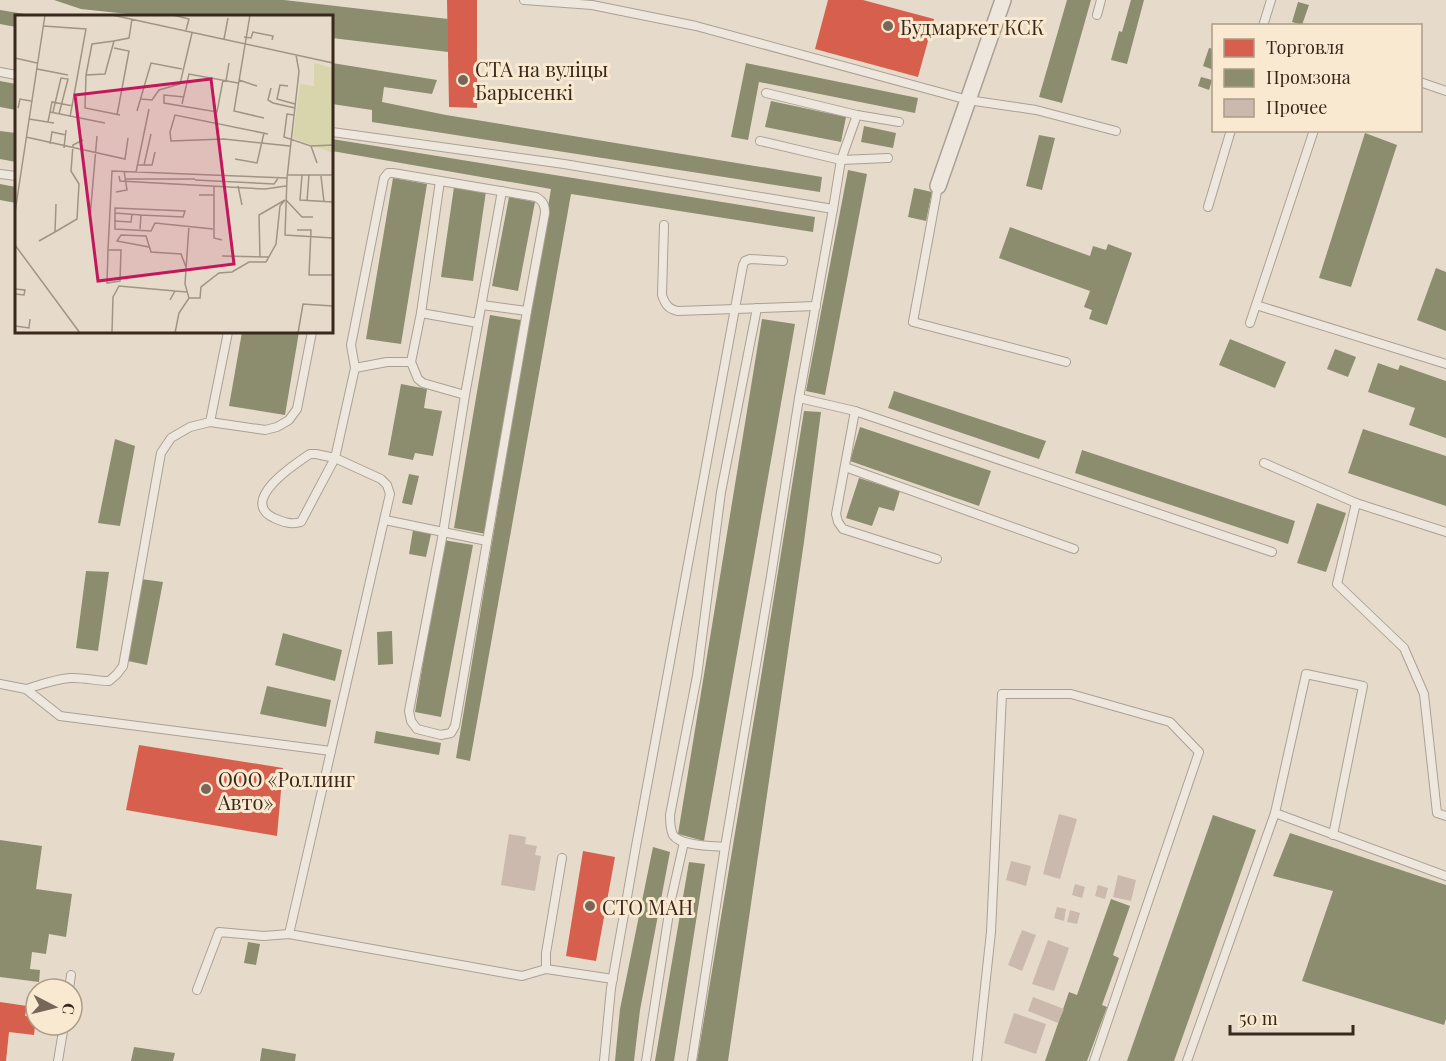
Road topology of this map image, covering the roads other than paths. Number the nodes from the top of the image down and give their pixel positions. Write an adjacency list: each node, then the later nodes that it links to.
1 (524, 0): 12 (lane)
2 (1003, 0): 12 (street)
3 (1101, 0): 5 (lane)
4 (1270, 0): 6 (lane)
5 (1096, 15)
6 (1264, 24)
7 (0, 72): 8 (lane)
8 (15, 75)
9 (1422, 83): 10 (lane)
10 (1446, 90)
11 (766, 93): 13 (lane)
12 (968, 100): 15 (lane); 25 (street)
13 (858, 115): 14 (lane); 21 (lane)
14 (899, 122)
15 (1116, 131)
16 (333, 132): 28 (lane)
17 (1231, 132): 27 (lane)
18 (1313, 132): 33 (lane)
19 (760, 141): 21 (lane)
20 (888, 158): 21 (lane)
21 (841, 160): 28 (lane)
22 (0, 174): 23 (lane)
23 (15, 176)
24 (440, 181): 26 (lane); 37 (lane); 45 (lane)
25 (938, 186): 43 (lane)
26 (502, 191): 31 (lane); 36 (lane)
27 (1208, 207)
28 (833, 209): 32 (lane)
29 (664, 225): 34 (lane)
30 (783, 261): 34 (lane)
31 (482, 305): 36 (lane); 38 (lane)
32 (816, 306): 35 (lane); 47 (lane)
33 (1256, 306): 39 (lane); 44 (lane)
34 (735, 308): 35 (lane); 73 (lane)
35 (757, 308): 67 (lane)
36 (527, 311): 57 (lane)
37 (421, 314): 38 (lane); 42 (lane)
38 (478, 323): 46 (lane)
39 (1250, 323)
40 (228, 333): 49 (lane)
41 (312, 333): 49 (lane)
42 (411, 362): 45 (lane); 46 (lane)
43 (1066, 362)
44 (1446, 364)
45 (355, 369): 50 (lane)
46 (465, 395): 56 (lane)
47 (800, 398): 48 (lane); 68 (lane)
48 (855, 411): 52 (lane); 59 (lane)
49 (210, 422): 62 (lane)
50 (335, 458): 50 (lane); 54 (lane)
51 (1264, 463): 53 (lane)
52 (845, 467): 58 (lane); 60 (lane)
53 (1356, 503): 55 (lane); 65 (lane)
54 (385, 520): 56 (lane); 63 (lane)
55 (1446, 532)
56 (443, 533): 57 (lane); 57 (lane)
57 (487, 541)
58 (1074, 549)
59 (1272, 552)
60 (937, 560)
61 (0, 684): 62 (lane)
62 (26, 689): 63 (lane)
63 (331, 750): 71 (lane)
64 (1275, 813): 66 (lane); 66 (lane); 82 (lane)
65 (1446, 816)
66 (1333, 835): 70 (lane)
67 (684, 842): 68 (lane); 78 (lane)
68 (725, 847): 79 (lane)
69 (562, 858): 72 (lane)
70 (1446, 876)
71 (289, 934): 72 (lane); 74 (lane)
72 (546, 969): 73 (lane)
73 (613, 979): 77 (lane)
74 (196, 990)
75 (62, 1037): 76 (lane)
76 (58, 1061)
77 (603, 1061)
78 (646, 1061)
79 (692, 1061)
80 (976, 1061): 81 (lane)
81 (1094, 1061)
82 (1187, 1061)

